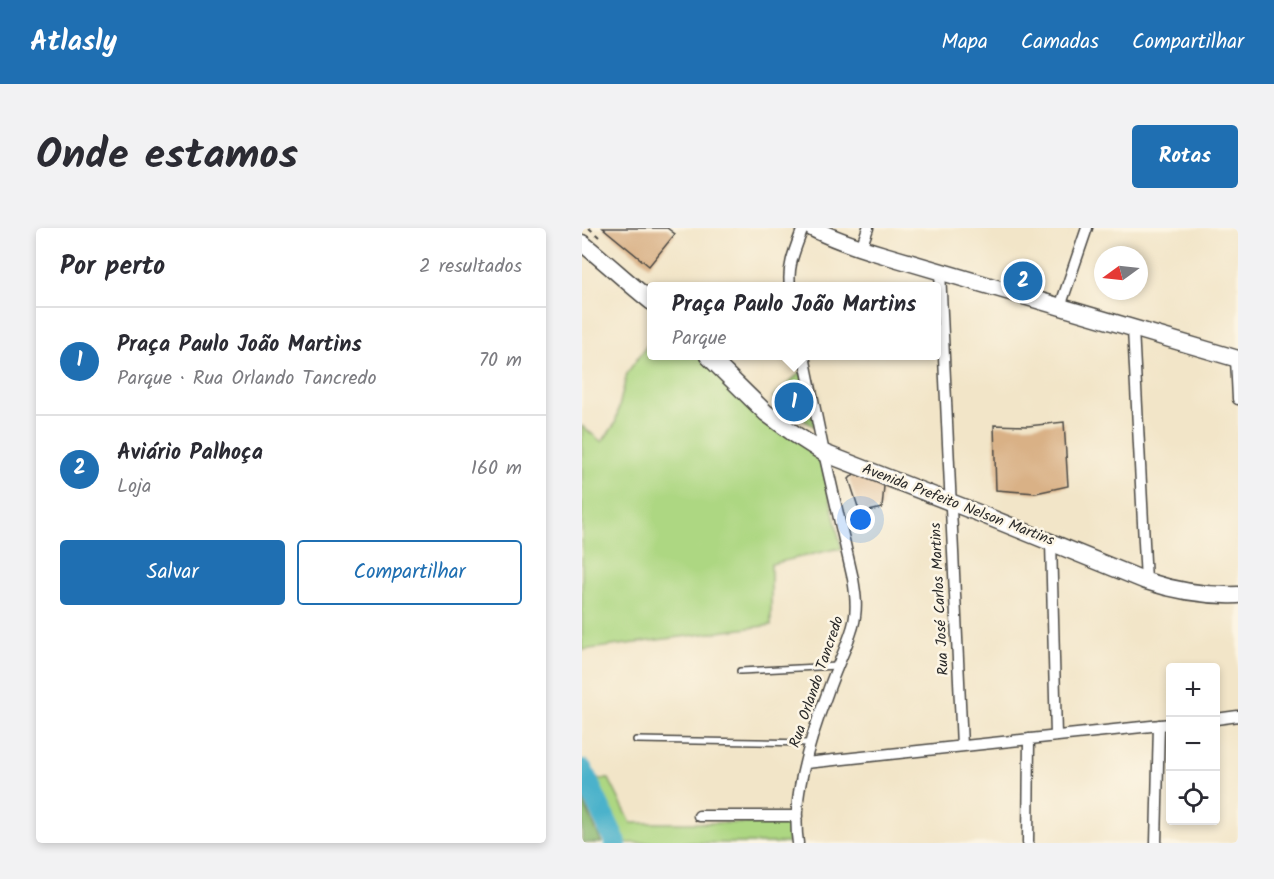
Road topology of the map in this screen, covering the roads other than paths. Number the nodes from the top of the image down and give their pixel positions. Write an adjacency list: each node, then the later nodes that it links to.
1 (803, 228): 8 (street)
2 (812, 228): 6 (main road)
3 (868, 228): 6 (street)
4 (1087, 228): 12 (street)
5 (582, 243): 11 (main road)
6 (861, 248): 7 (main road)
7 (940, 271): 9 (street, Rua José Carlos Martins); 12 (main road)
8 (789, 282)
9 (941, 282)
10 (941, 292): 19 (street, Rua José Carlos Martins)
11 (647, 299)
12 (1060, 307): 13 (main road)
13 (1133, 329): 14 (main road); 21 (street)
14 (1237, 359): 17 (street)
15 (712, 360): 18 (main road, Avenida Prefeito Nelson Martins)
16 (805, 360): 18 (street, Rua Orlando Tancredo)
17 (1238, 399)
18 (824, 453): 19 (main road, Avenida Prefeito Nelson Martins); 23 (street, Rua Orlando Tancredo)
19 (951, 502): 20 (main road, Avenida Prefeito Nelson Martins); 32 (street, Rua José Carlos Martins)
20 (1051, 542): 21 (main road, Avenida Prefeito Nelson Martins); 28 (street)
21 (1146, 581): 22 (main road, Avenida Prefeito Nelson Martins)
22 (1238, 595)
23 (837, 666): 24 (lane); 31 (street, Rua Orlando Tancredo)
24 (740, 671)
25 (1238, 716): 26 (street)
26 (1220, 718)
27 (1165, 724): 28 (street); 38 (street)
28 (1056, 736): 29 (street)
29 (1029, 739): 32 (street); 37 (street)
30 (636, 740): 31 (lane)
31 (811, 743): 33 (street, Rua Orlando Tancredo)
32 (962, 746): 33 (street)
33 (806, 763): 35 (street, Rua Orlando Tancredo)
34 (699, 816): 35 (street)
35 (797, 816): 36 (street, Rua Orlando Tancredo)
36 (798, 843)
37 (1028, 843)
38 (1156, 843)

